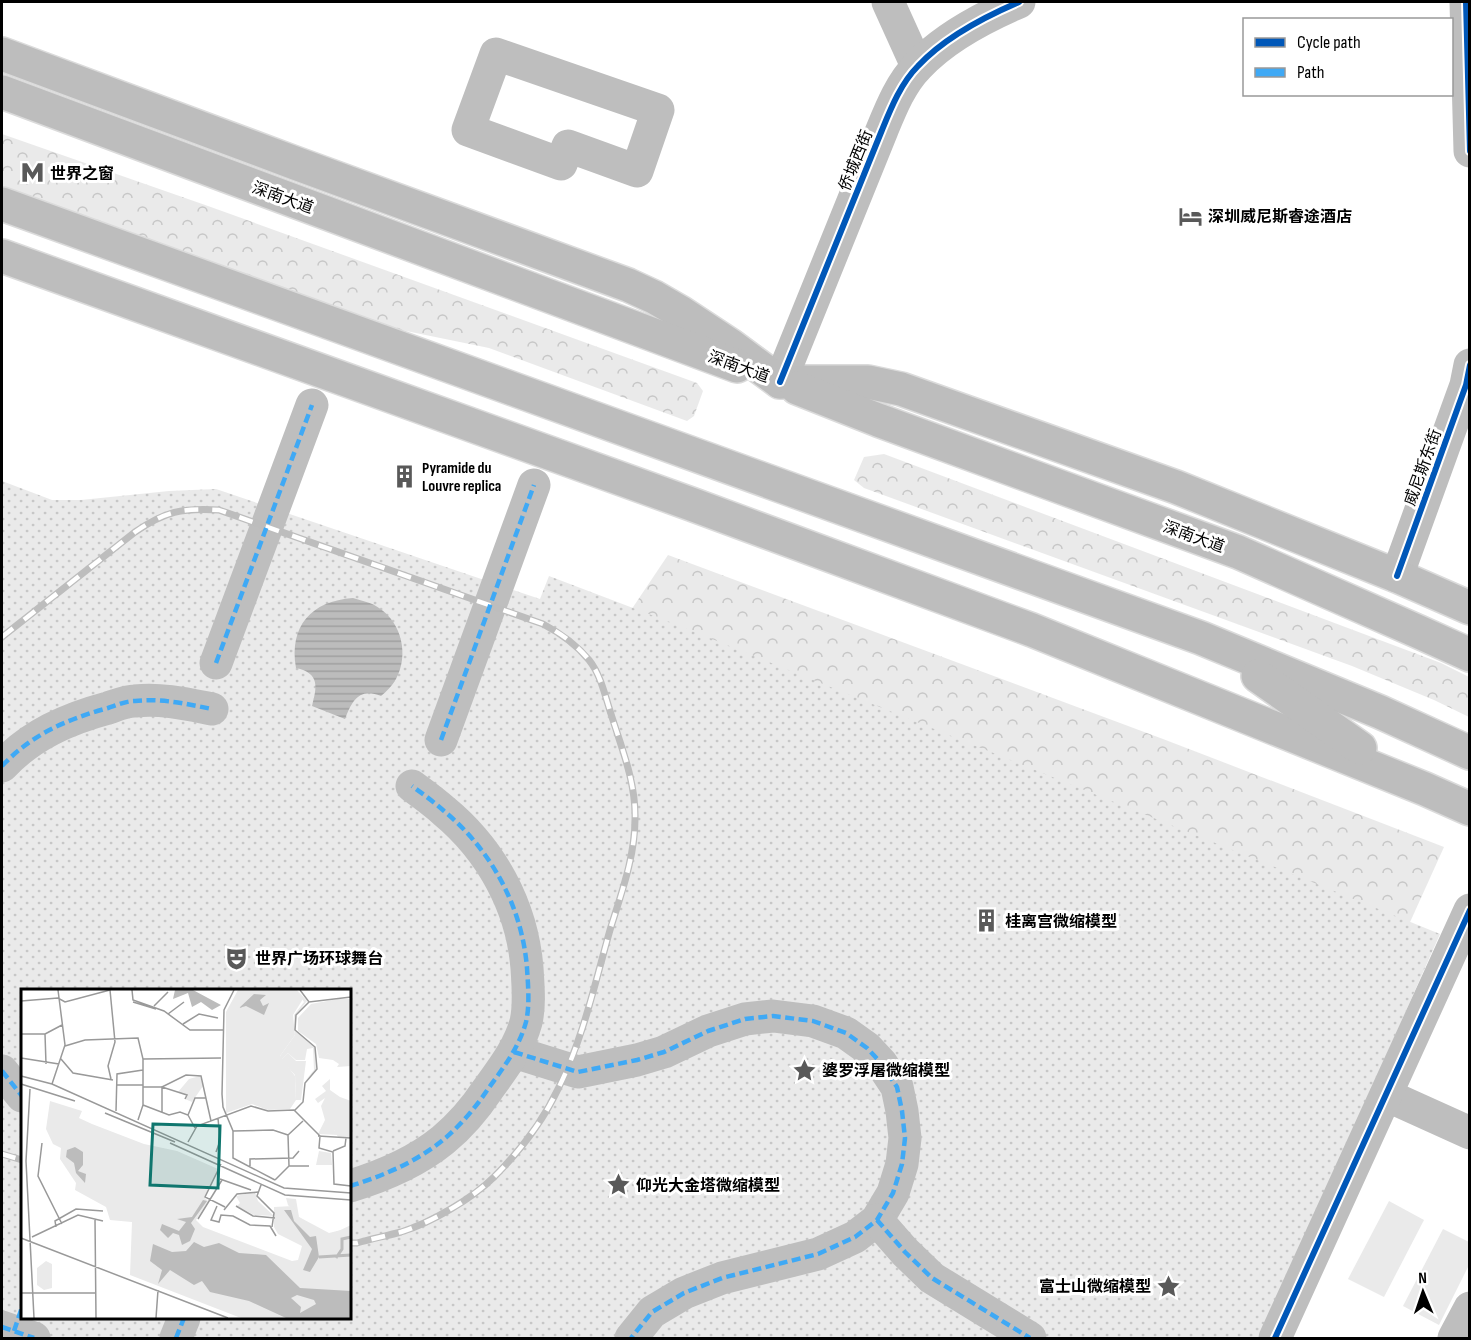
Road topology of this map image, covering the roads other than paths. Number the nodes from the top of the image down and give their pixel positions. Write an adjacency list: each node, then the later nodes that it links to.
1 (888, 2): 5 (street)
2 (1019, 2): 5 (street, 侨城西街)
3 (1466, 2): 9 (street)
4 (2, 54): 10 (main road)
5 (916, 66): 14 (street, 侨城西街)
6 (2, 92): 8 (main road, 深南大道)
7 (658, 110): 7 (street)
8 (59, 113): 10 (main road); 14 (main road, 深南大道)
9 (1470, 151)
10 (295, 163): 14 (main road)
11 (2, 204): 17 (main road)
12 (2, 256): 18 (main road)
13 (1470, 365): 20 (street, 威尼斯东街)
14 (780, 382): 19 (main road); 22 (main road, 深南大道)
15 (312, 405): 25 (street)
16 (534, 485): 27 (street)
17 (823, 502): 18 (main road); 23 (main road)
18 (691, 504): 31 (main road)
19 (1264, 523): 20 (main road); 22 (main road)
20 (1397, 576): 21 (main road)
21 (1470, 608)
22 (1419, 632): 24 (main road, 深南大道)
23 (1201, 639): 28 (main road); 31 (main road)
24 (1470, 656)
25 (216, 663)
26 (212, 709): 29 (street)
27 (441, 740)
28 (1470, 753)
29 (2, 766)
30 (412, 786): 34 (street)
31 (1425, 789): 32 (main road)
32 (1470, 809)
33 (1470, 910): 37 (street)
34 (514, 1052): 39 (street); 40 (street)
35 (2, 1071): 36 (street)
36 (21, 1095)
37 (1386, 1095): 38 (street); 46 (street)
38 (1470, 1133)
39 (351, 1186)
40 (877, 1220): 44 (street); 45 (street)
41 (1470, 1308): 47 (street)
42 (183, 1319): 43 (street)
43 (176, 1338)
44 (631, 1338)
45 (1030, 1338)
46 (1275, 1338)
47 (1454, 1338)

